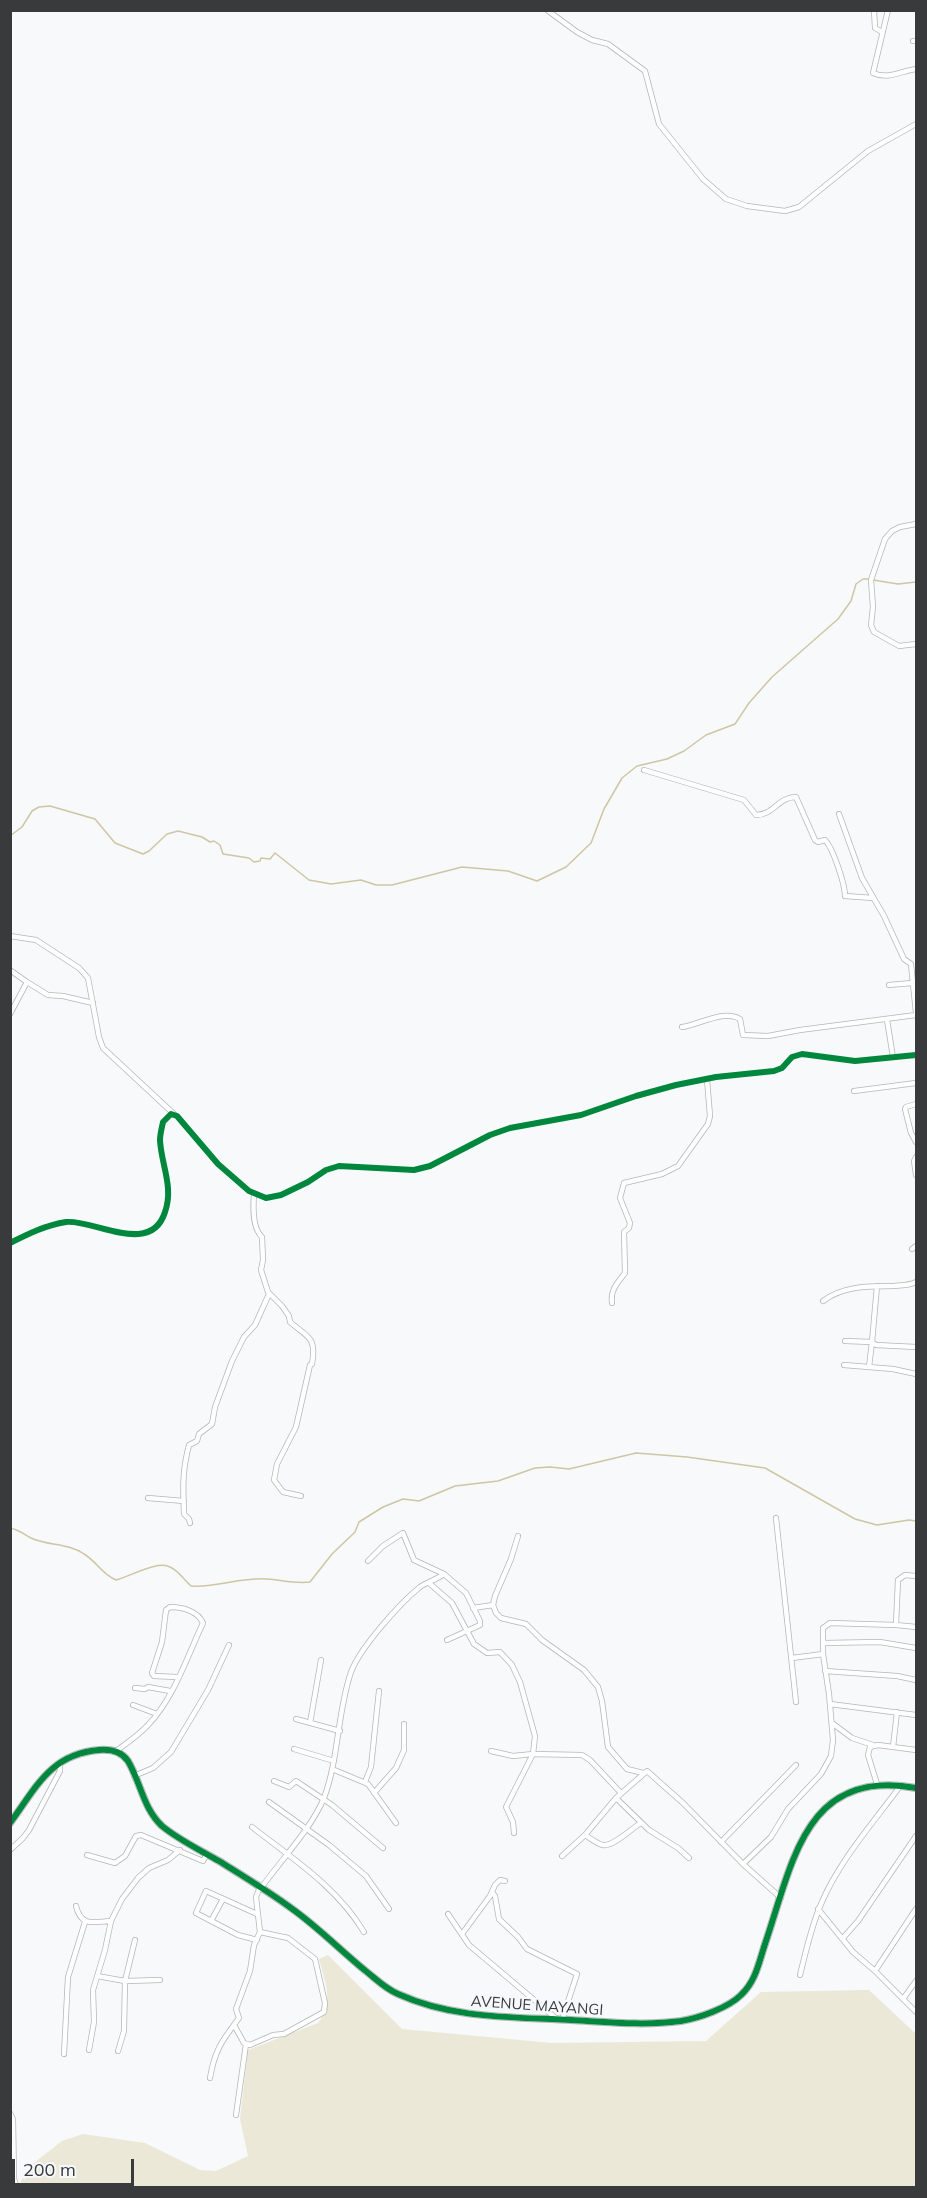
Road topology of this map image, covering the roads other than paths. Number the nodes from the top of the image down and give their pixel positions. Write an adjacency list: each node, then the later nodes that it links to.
1 (547, 10): 6 (street)
2 (874, 10): 4 (street)
3 (888, 10): 4 (street)
4 (882, 32): 5 (street)
5 (916, 69)
6 (916, 124)
7 (916, 524): 8 (street)
8 (916, 644)
9 (644, 770): 11 (street)
10 (838, 814): 11 (street)
11 (873, 898): 15 (street)
12 (10, 936): 17 (street)
13 (10, 970): 14 (street)
14 (27, 982): 17 (street); 18 (street)
15 (912, 982): 16 (street); 19 (street)
16 (889, 985)
17 (93, 1003): 27 (street)
18 (10, 1014)
19 (916, 1014): 20 (street)
20 (887, 1020): 21 (street); 22 (street)
21 (682, 1027)
22 (893, 1057)
23 (707, 1079): 36 (street)
24 (916, 1083): 25 (street)
25 (854, 1091)
26 (916, 1104): 28 (street)
27 (174, 1114)
28 (916, 1142)
29 (916, 1157): 30 (street)
30 (916, 1175)
31 (254, 1194): 34 (street)
32 (916, 1282): 33 (street)
33 (877, 1287): 35 (street); 38 (street)
34 (269, 1294): 43 (street); 45 (street)
35 (823, 1301)
36 (612, 1303)
37 (845, 1341): 38 (street)
38 (872, 1342): 39 (street); 41 (street)
39 (916, 1347)
40 (844, 1365): 41 (street)
41 (869, 1367): 42 (street)
42 (916, 1374)
43 (301, 1496)
44 (147, 1498): 45 (street)
45 (184, 1501): 47 (street)
46 (776, 1518): 63 (street)
47 (190, 1523)
48 (518, 1536): 53 (street)
49 (368, 1561): 50 (street)
50 (444, 1574): 52 (street); 54 (street)
51 (916, 1576): 55 (street)
52 (429, 1582): 57 (street); 81 (street)
53 (493, 1605): 54 (street); 93 (street)
54 (473, 1608): 57 (street)
55 (896, 1625): 56 (street); 59 (street)
56 (916, 1628)
57 (466, 1632): 58 (street); 88 (street)
58 (447, 1640)
59 (822, 1643): 61 (street); 62 (street)
60 (229, 1645): 94 (street)
61 (916, 1648)
62 (823, 1654): 63 (street); 65 (street)
63 (792, 1658): 71 (street)
64 (321, 1660): 78 (street)
65 (825, 1671): 67 (street); 72 (street)
66 (177, 1677): 66 (street); 69 (street)
67 (916, 1680)
68 (135, 1688): 69 (street)
69 (170, 1691): 75 (street)
70 (379, 1691): 96 (street)
71 (796, 1702)
72 (830, 1704): 74 (street); 79 (street)
73 (133, 1705): 75 (street)
74 (897, 1712): 76 (street); 83 (street)
75 (158, 1714): 86 (street)
76 (916, 1715)
77 (296, 1719): 78 (street)
78 (310, 1723): 81 (street)
79 (832, 1723): 82 (street); 122 (street)
80 (404, 1724): 100 (street)
81 (340, 1731): 89 (street)
82 (873, 1745): 83 (street); 97 (street)
83 (893, 1747): 85 (street)
84 (294, 1749): 89 (street)
85 (916, 1750)
86 (116, 1751): 90 (street); 94 (street, AVENUE MAYANGI)
87 (491, 1751): 88 (street)
88 (533, 1754): 101 (street); 110 (street)
89 (333, 1761): 92 (street)
90 (60, 1762): 105 (street); 115 (street)
91 (796, 1765): 113 (street)
92 (332, 1769): 96 (street); 103 (street)
93 (643, 1773): 101 (street); 113 (street)
94 (134, 1776): 117 (street, AVENUE MAYANGI)
95 (274, 1780): 103 (street)
96 (365, 1782): 100 (street)
97 (877, 1784): 98 (street, AVENUE MAYANGI); 126 (street, AVENUE MAYANGI)
98 (902, 1785): 99 (street, AVENUE MAYANGI); 131 (street)
99 (916, 1788)
100 (374, 1793): 106 (street)
101 (621, 1793): 102 (street)
102 (616, 1798): 107 (street); 111 (street)
103 (323, 1800): 109 (street); 114 (street)
104 (269, 1802): 109 (street)
105 (10, 1823)
106 (396, 1823)
107 (641, 1823): 111 (street); 121 (street)
108 (252, 1827): 118 (street)
109 (306, 1829): 118 (street); 129 (street)
110 (514, 1833)
111 (585, 1835): 120 (street)
112 (916, 1836): 140 (street)
113 (721, 1842): 122 (street)
114 (383, 1848)
115 (10, 1850)
116 (180, 1850): 117 (street); 119 (street); 134 (street)
117 (207, 1854): 124 (street, AVENUE MAYANGI)
118 (286, 1854): 124 (street); 138 (street)
119 (87, 1855)
120 (562, 1856)
121 (689, 1858)
122 (743, 1864): 126 (street)
123 (505, 1881): 125 (street)
124 (260, 1888): 132 (street); 151 (street, AVENUE MAYANGI)
125 (492, 1893): 139 (street); 151 (street)
126 (781, 1898): 151 (street, AVENUE MAYANGI)
127 (223, 1899): 132 (street); 135 (street); 135 (street)
128 (76, 1906): 136 (street)
129 (389, 1909)
130 (916, 1909): 143 (street)
131 (818, 1910): 140 (street); 145 (street)
132 (257, 1914): 137 (street)
133 (448, 1914): 139 (street)
134 (111, 1921): 136 (street); 144 (street)
135 (211, 1921): 142 (street)
136 (85, 1922): 156 (street)
137 (260, 1932): 142 (street); 153 (street)
138 (364, 1932)
139 (462, 1934): 151 (street)
140 (843, 1938): 143 (street)
141 (135, 1940): 147 (street)
142 (257, 1940): 152 (street)
143 (874, 1971): 149 (street)
144 (98, 1976): 147 (street); 154 (street)
145 (800, 1976)
146 (160, 1980): 147 (street)
147 (125, 1981): 155 (street)
148 (916, 1981): 149 (street)
149 (903, 1998): 150 (street)
150 (916, 2012)
151 (560, 2020)
152 (234, 2025): 153 (street); 157 (street)
153 (246, 2044): 159 (street)
154 (90, 2050)
155 (118, 2050)
156 (64, 2054)
157 (210, 2078)
158 (10, 2113): 160 (street)
159 (236, 2115)
160 (17, 2187)

